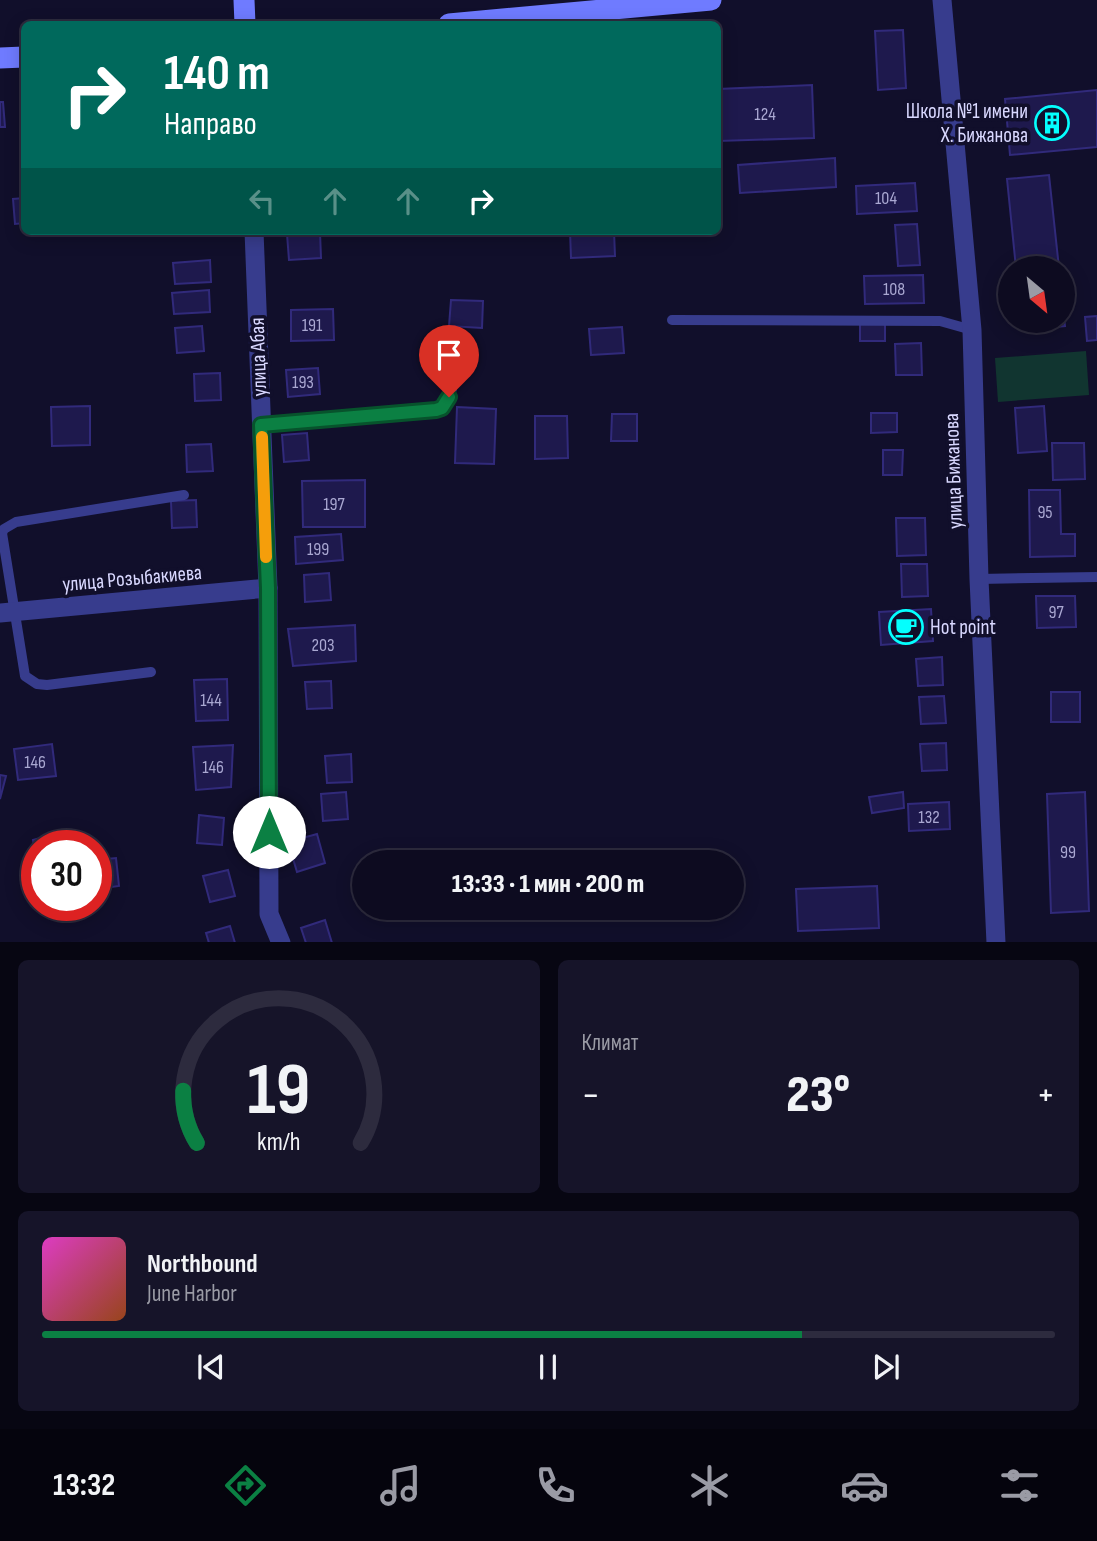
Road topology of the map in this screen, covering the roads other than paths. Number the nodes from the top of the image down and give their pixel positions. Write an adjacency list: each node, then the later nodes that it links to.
1 (244, 0): 4 (street)
2 (711, 0): 5 (street)
3 (942, 0): 10 (street, улица Бижанова)
4 (245, 21)
5 (482, 21)
6 (21, 57): 7 (street)
7 (0, 58)
8 (254, 235): 12 (street, улица Абая)
9 (672, 320): 10 (lane)
10 (972, 330): 15 (street, улица Бижанова)
11 (452, 345): 12 (lane)
12 (261, 425): 16 (street, улица Абая)
13 (184, 495): 17 (lane)
14 (1097, 577): 15 (lane)
15 (979, 579): 20 (street, улица Бижанова)
16 (268, 588): 17 (street, улица Розыбакиева); 19 (street, улица Абая)
17 (7, 612): 18 (lane)
18 (151, 672)
19 (281, 942)
20 (996, 942)

